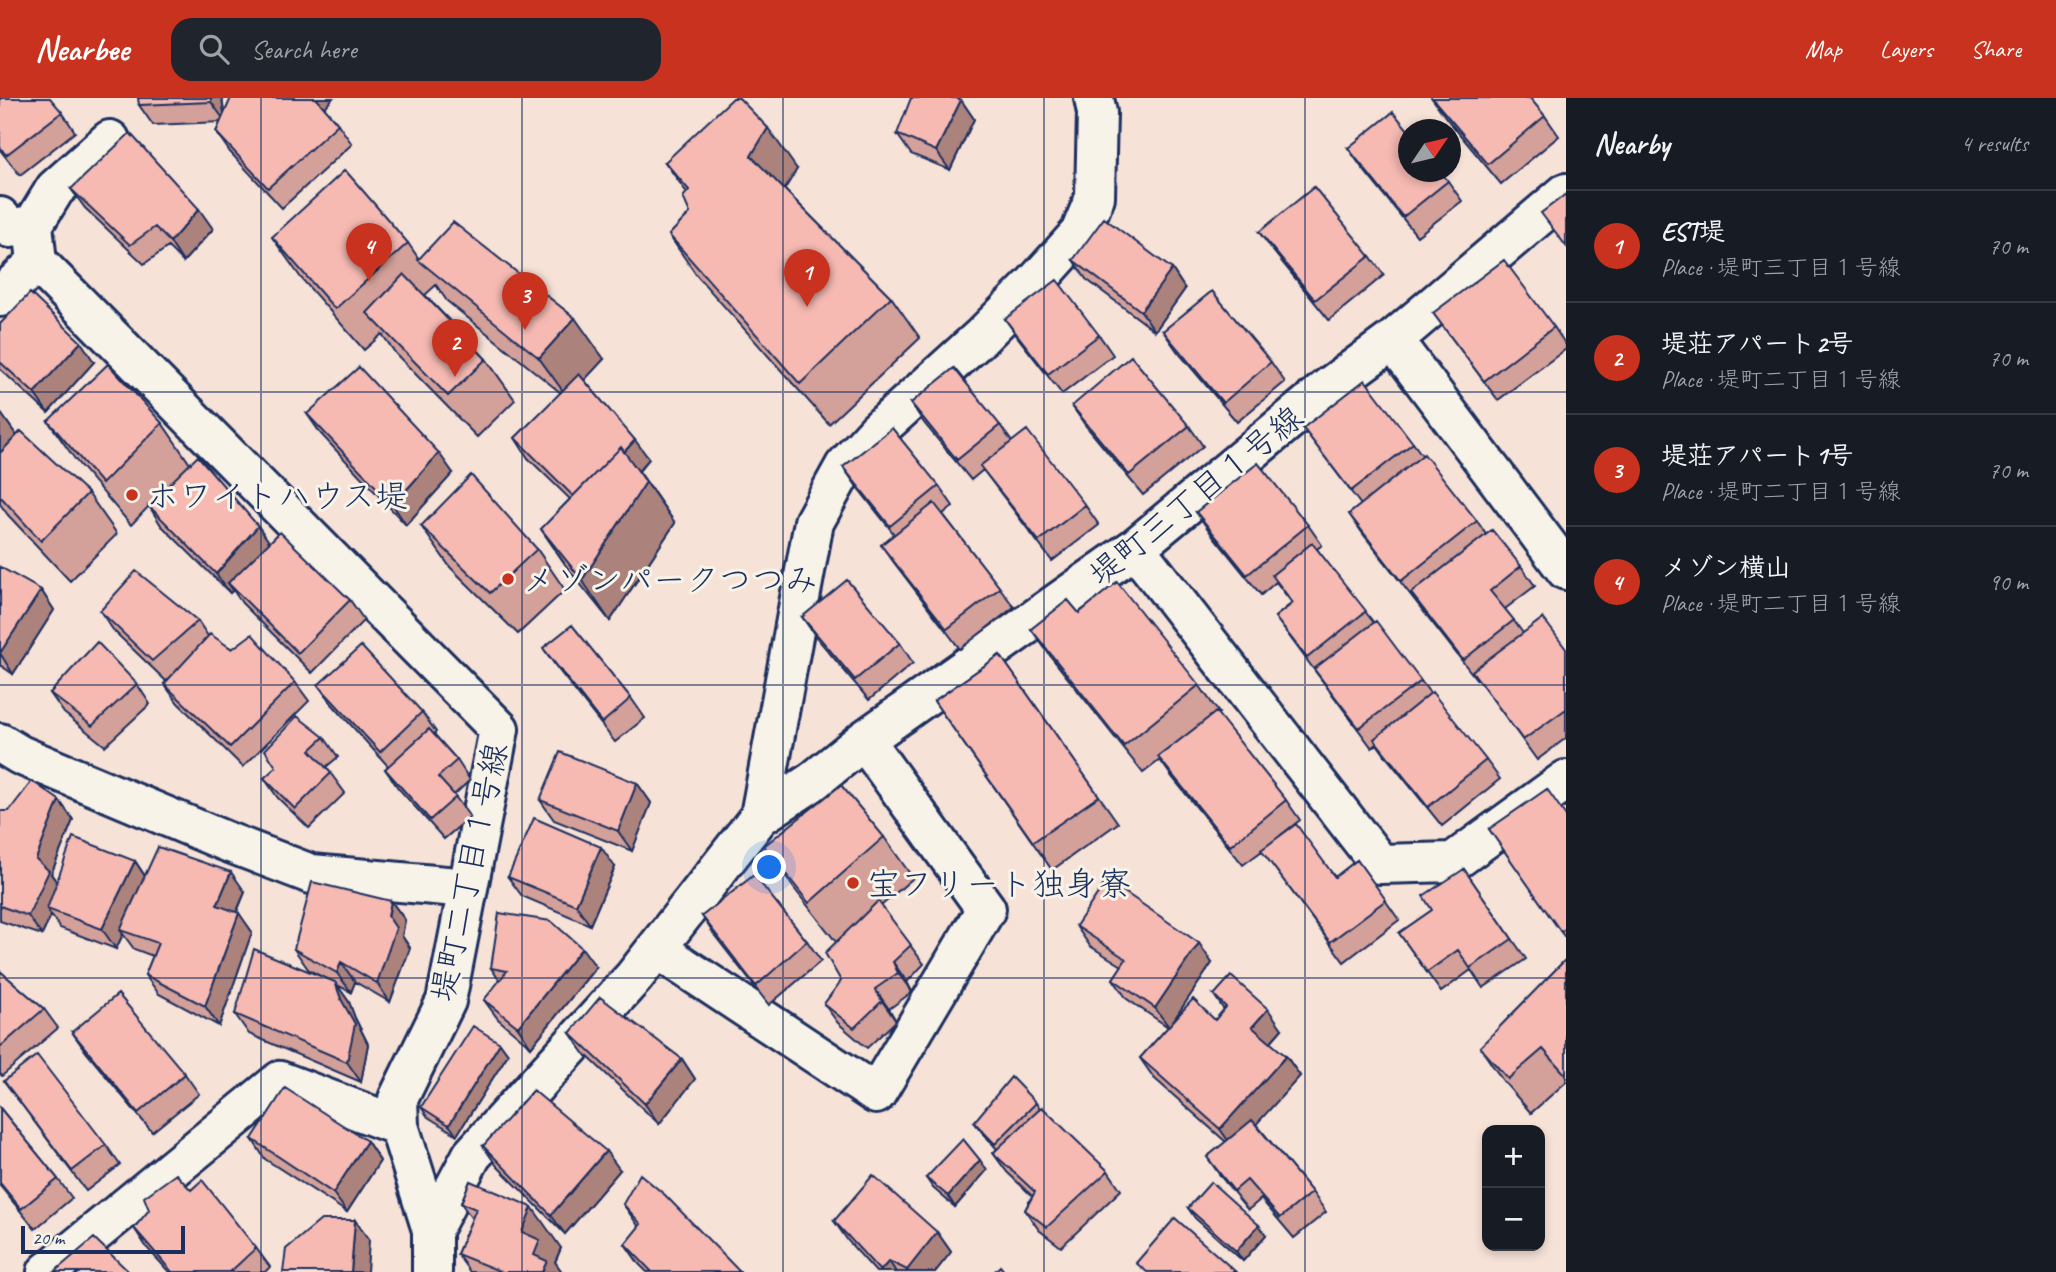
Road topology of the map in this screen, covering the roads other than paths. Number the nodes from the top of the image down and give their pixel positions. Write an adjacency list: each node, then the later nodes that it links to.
1 (1094, 98): 12 (street)
2 (110, 140): 4 (street)
3 (1566, 194): 6 (street, 堤町三丁目１号線)
4 (23, 235): 5 (street); 13 (street, 堤町二丁目１号線)
5 (0, 297)
6 (1393, 340): 7 (street, 堤町三丁目１号線); 8 (street)
7 (1135, 548): 9 (street, 堤町三丁目１号線); 11 (street)
8 (1566, 570)
9 (864, 740): 12 (street, 堤町三丁目１号線); 14 (street)
10 (0, 743): 13 (street)
11 (1566, 780)
12 (761, 816): 14 (street)
13 (468, 888): 15 (street, 堤町二丁目１号線)
14 (657, 949): 16 (street)
15 (399, 1126): 16 (street, 堤町二丁目１号線); 17 (street)
16 (432, 1230): 18 (street)
17 (47, 1272)
18 (432, 1272)

